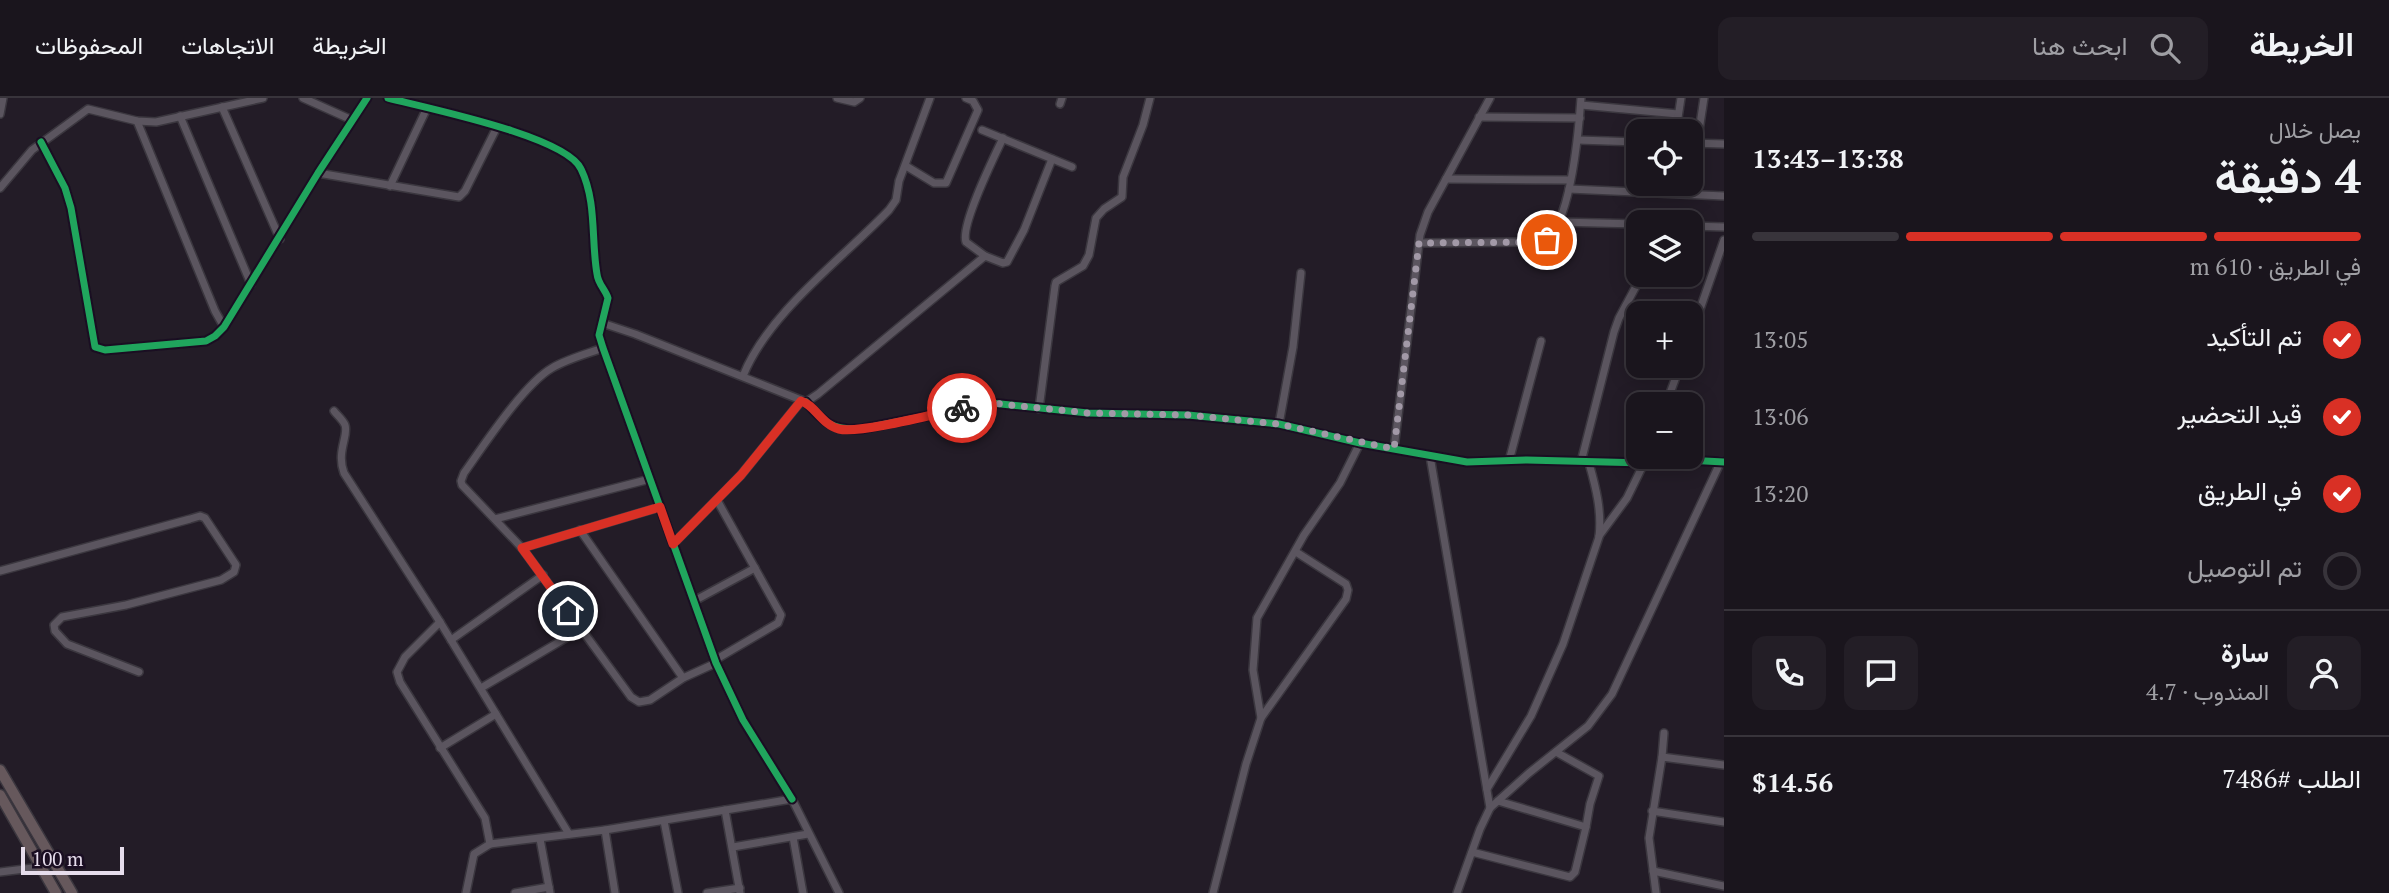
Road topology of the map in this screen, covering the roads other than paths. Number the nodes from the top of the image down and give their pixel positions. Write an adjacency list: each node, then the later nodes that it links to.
1 (3, 98): 19 (street)
2 (90, 98): 18 (street)
3 (263, 98): 16 (street)
4 (303, 98): 26 (street)
5 (367, 98): 26 (street)
6 (388, 98): 17 (street)
7 (837, 98): 8 (street)
8 (860, 98)
9 (930, 98): 37 (street)
10 (966, 98): 37 (street)
11 (1150, 98): 65 (street)
12 (1490, 98): 22 (street)
13 (1681, 98): 20 (street)
14 (1704, 98): 25 (street)
15 (1581, 101): 20 (street); 23 (street)
16 (222, 107): 21 (street); 50 (street)
17 (427, 108): 28 (street); 42 (street)
18 (88, 109): 27 (street); 32 (street)
19 (0, 114)
20 (1678, 114): 24 (street)
21 (180, 116): 27 (street); 56 (street)
22 (1479, 117): 23 (street); 40 (street)
23 (1580, 118): 31 (street)
24 (1677, 119)
25 (1699, 119)
26 (352, 120): 39 (street)
27 (137, 121): 60 (street)
28 (497, 127): 42 (street); 59 (street)
29 (982, 130): 30 (street)
30 (1003, 138): 36 (street); 53 (street)
31 (1578, 140): 33 (street); 41 (street)
32 (41, 142): 43 (street); 60 (street)
33 (1626, 142)
34 (1703, 143): 35 (street)
35 (1724, 144)
36 (1052, 159): 38 (street); 53 (street)
37 (906, 166): 63 (street)
38 (1072, 167)
39 (318, 173): 42 (street); 50 (street)
40 (1446, 179): 41 (street); 52 (street)
41 (1570, 180): 44 (street)
42 (390, 186)
43 (0, 188)
44 (1569, 189): 45 (street); 46 (street)
45 (1724, 196)
46 (1559, 222): 47 (street); 52 (street)
47 (1626, 224)
48 (1703, 226): 49 (street)
49 (1724, 227)
50 (280, 239): 56 (street)
51 (1724, 240): 54 (street)
52 (1419, 243): 69 (street)
53 (985, 256): 64 (street)
54 (1722, 256): 58 (street)
55 (1301, 273): 67 (street)
56 (251, 284): 60 (street)
57 (1636, 287): 75 (street)
58 (1703, 305)
59 (602, 323): 62 (street); 63 (street)
60 (224, 327)
61 (1541, 341): 72 (street)
62 (603, 348): 77 (street); 80 (street)
63 (743, 376): 64 (street)
64 (803, 402): 65 (street); 78 (street)
65 (1039, 409): 67 (street)
66 (334, 411): 90 (street)
67 (1279, 424): 68 (street)
68 (1360, 443): 69 (street); 85 (street)
69 (1394, 449): 70 (street)
70 (1430, 456): 72 (street); 105 (street)
71 (1703, 460): 74 (street)
72 (1508, 461): 75 (street)
73 (1626, 461): 75 (street)
74 (1723, 461): 101 (street)
75 (1585, 462): 82 (street)
76 (1641, 469): 82 (street)
77 (650, 479): 79 (street); 80 (street)
78 (717, 500): 83 (street); 86 (street)
79 (660, 507): 81 (street); 83 (street)
80 (495, 519): 84 (street)
81 (580, 530): 84 (street); 95 (street)
82 (1599, 537): 105 (street)
83 (673, 544): 89 (street)
84 (522, 548): 88 (street)
85 (1296, 552): 98 (street); 98 (street)
86 (755, 568): 89 (street); 93 (street)
87 (0, 571): 94 (street)
88 (543, 575): 91 (street); 92 (street)
89 (694, 601): 93 (street)
90 (440, 622): 92 (street); 100 (street)
91 (581, 629): 95 (street); 96 (street)
92 (451, 640): 96 (street)
93 (715, 662): 95 (street); 107 (street)
94 (139, 672)
95 (683, 678)
96 (481, 688): 97 (street)
97 (496, 714): 100 (street); 116 (street)
98 (1261, 718): 138 (street)
99 (1664, 733): 102 (street)
100 (440, 748): 120 (street)
101 (1556, 752): 108 (street); 114 (street)
102 (1662, 757): 103 (street); 111 (street)
103 (1724, 765)
104 (0, 770): 130 (highway)
105 (1487, 790): 109 (street)
106 (0, 795): 123 (highway)
107 (792, 799): 110 (street); 117 (street)
108 (1498, 801): 109 (street); 114 (street)
109 (1490, 808): 122 (street)
110 (725, 810): 112 (street); 121 (street)
111 (1652, 811): 113 (street); 124 (street)
112 (664, 821): 115 (street); 134 (street)
113 (1724, 822)
114 (1586, 827): 122 (street)
115 (605, 830): 116 (street); 133 (street)
116 (569, 834): 119 (street)
117 (808, 834): 118 (street); 137 (street)
118 (793, 837): 121 (street); 136 (street)
119 (540, 839): 120 (street); 127 (street)
120 (490, 844): 131 (street)
121 (733, 847): 128 (street)
122 (1472, 852): 139 (street)
123 (41, 867): 125 (street); 129 (highway)
124 (1653, 871): 126 (street); 140 (street)
125 (0, 872)
126 (1724, 886)
127 (550, 890): 132 (street)
128 (740, 890): 135 (street)
129 (56, 893)
130 (72, 893)
131 (466, 893)
132 (515, 893)
133 (615, 893)
134 (678, 893)
135 (707, 893)
136 (803, 893)
137 (839, 893)
138 (1213, 893)
139 (1457, 893)
140 (1656, 893)

